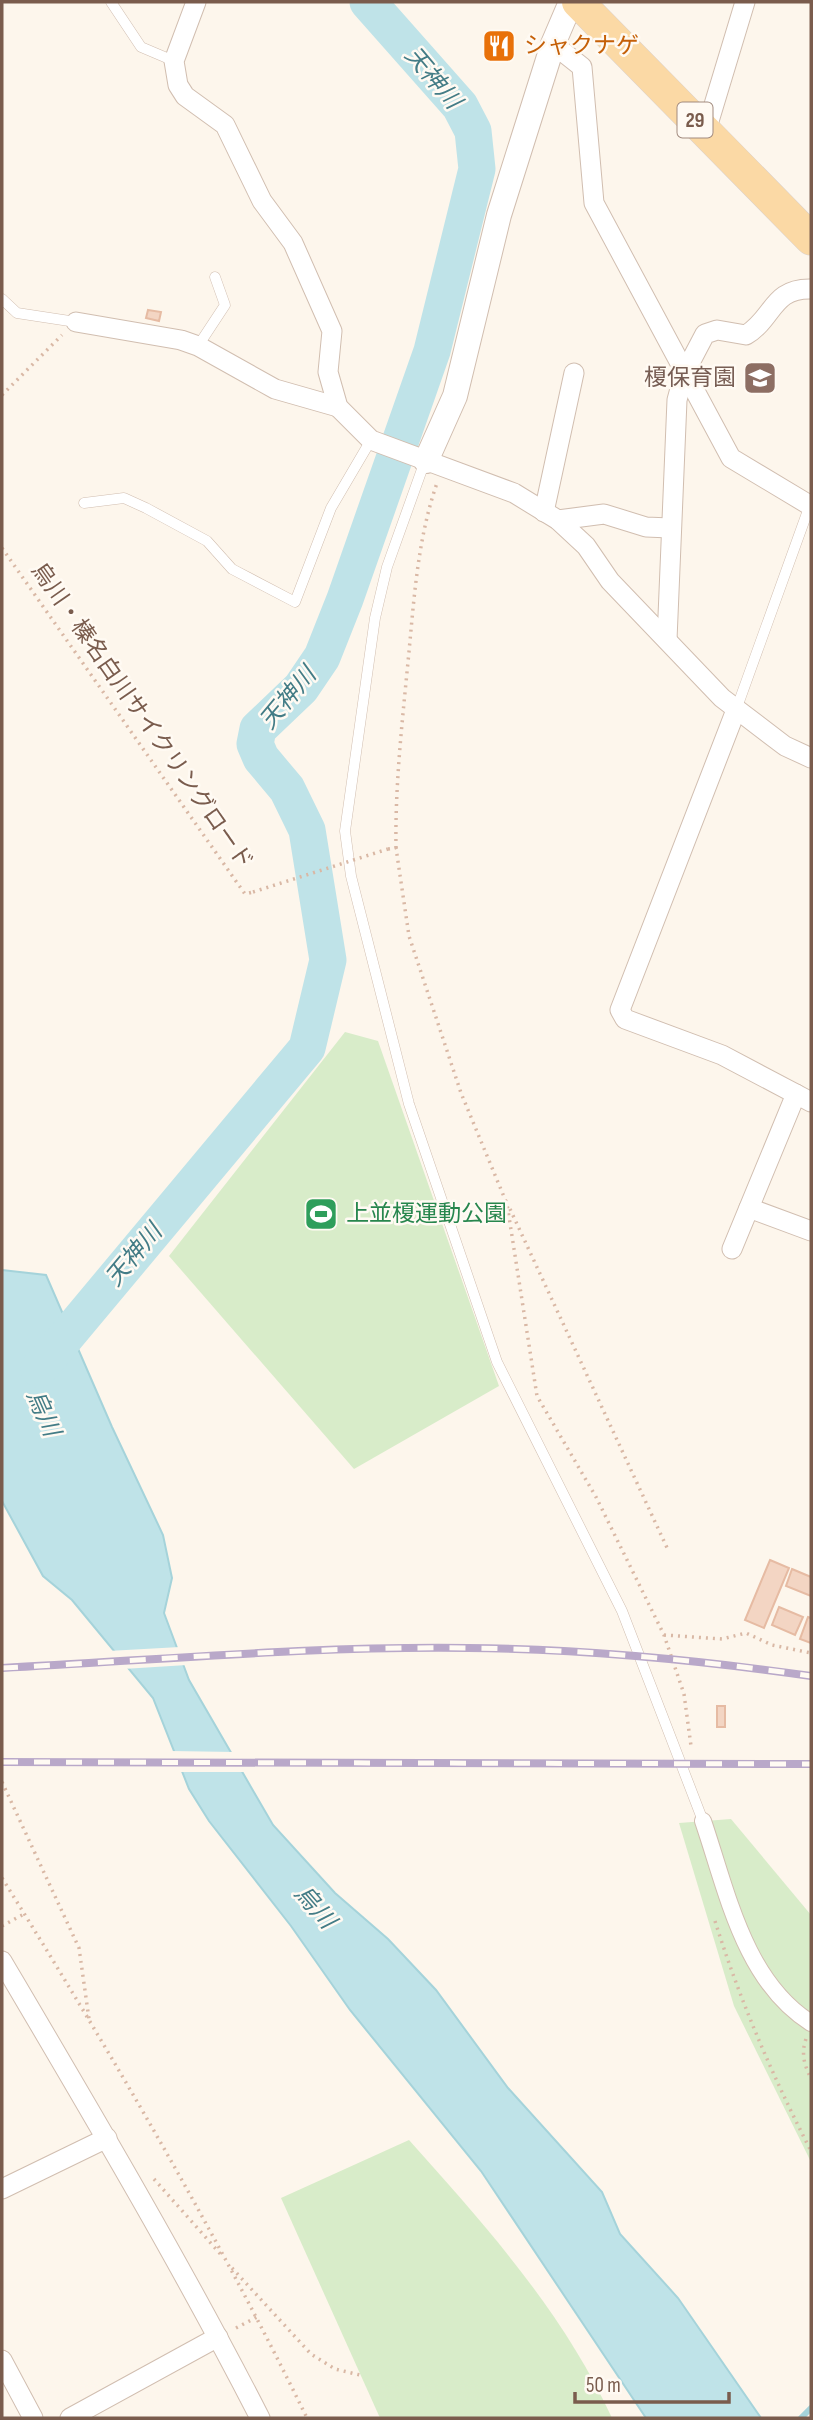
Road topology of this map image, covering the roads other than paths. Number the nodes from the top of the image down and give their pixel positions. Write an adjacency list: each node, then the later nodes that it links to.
1 (111, 2): 7 (lane)
2 (196, 2): 7 (street)
3 (571, 2): 6 (street)
4 (578, 2): 8 (main road, 29)
5 (745, 2): 8 (street)
6 (553, 44): 16 (street); 19 (street)
7 (174, 61): 17 (street)
8 (706, 131): 9 (main road, 29)
9 (811, 239)
10 (215, 276): 14 (lane)
11 (811, 289): 16 (street)
12 (2, 299): 13 (lane)
13 (76, 322): 14 (street)
14 (198, 346): 17 (street)
15 (574, 373): 22 (street)
16 (684, 374): 21 (street); 23 (street)
17 (338, 407): 18 (street)
18 (377, 442): 19 (street); 20 (lane)
19 (425, 465): 22 (street); 31 (lane)
20 (84, 503)
21 (811, 504): 25 (lane)
22 (551, 516): 23 (street); 24 (street)
23 (670, 528): 24 (street)
24 (667, 640): 25 (street)
25 (736, 710): 26 (street); 27 (street)
26 (811, 758)
27 (804, 1098): 28 (street)
28 (749, 1208): 29 (street); 30 (street)
29 (811, 1231)
30 (732, 1249)
31 (703, 1821): 33 (street)
32 (2, 1961): 34 (street)
33 (809, 2030)
34 (107, 2138): 35 (street); 36 (street)
35 (2, 2189)
36 (221, 2336): 39 (street); 40 (street)
37 (2, 2360): 38 (street)
38 (33, 2418)
39 (70, 2418)
40 (260, 2418)

